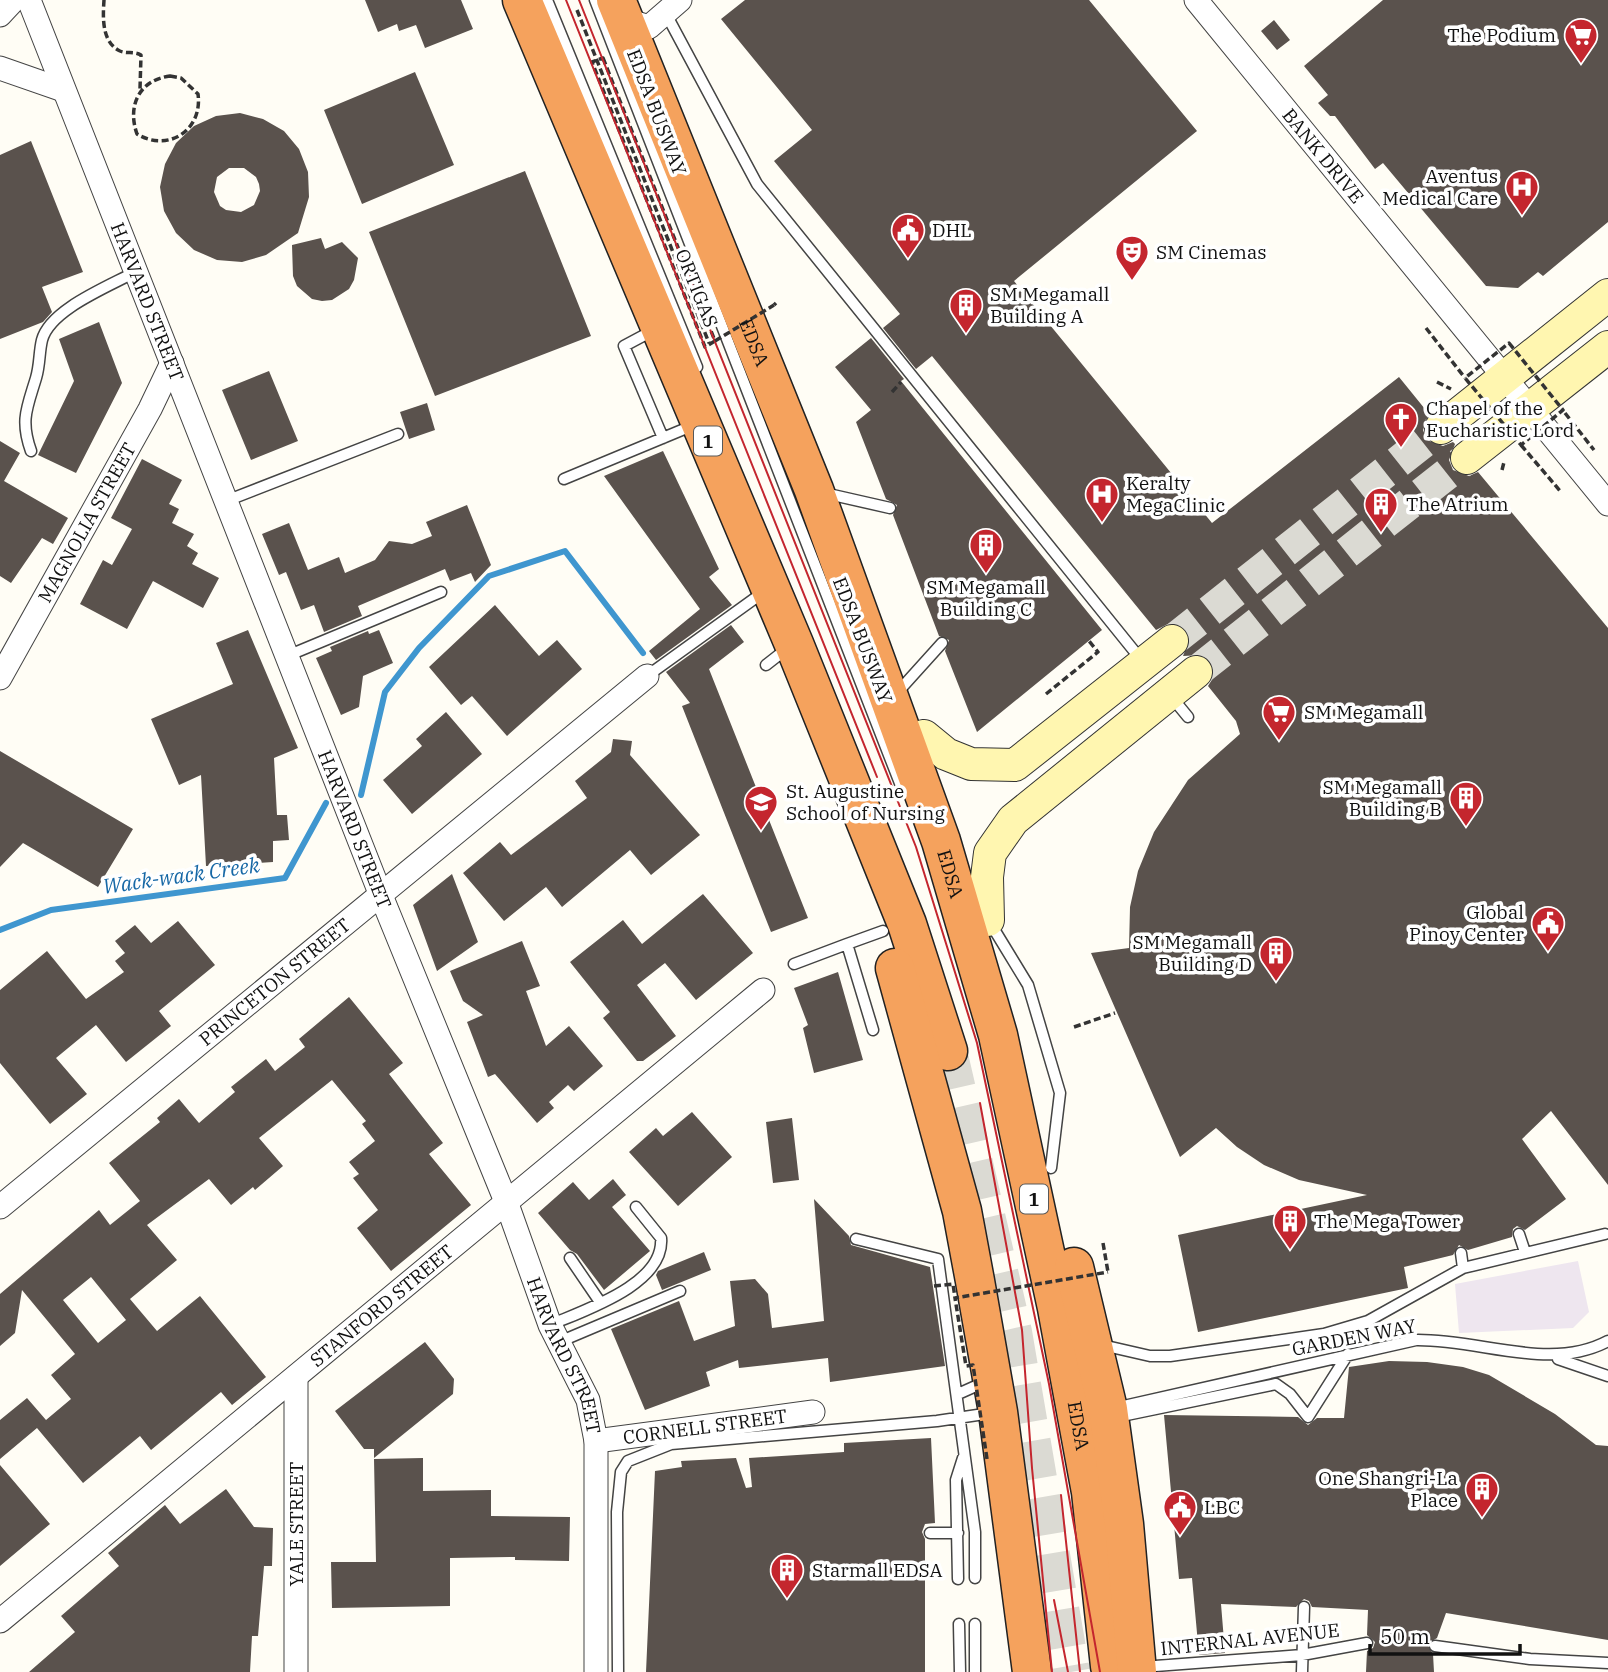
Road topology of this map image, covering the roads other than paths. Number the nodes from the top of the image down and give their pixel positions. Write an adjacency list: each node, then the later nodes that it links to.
1 (14, 0): 6 (street)
2 (29, 0): 9 (street, HARVARD STREET)
3 (1196, 0): 16 (street, BANK DRIVE)
4 (605, 6): 5 (street); 26 (highway, EDSA / 1); 43 (lane, EDSA BUSWAY)
5 (673, 6): 35 (lane)
6 (0, 15)
7 (532, 16): 12 (highway, 1); 17 (lane)
8 (0, 68): 9 (street)
9 (63, 90): 10 (street, HARVARD STREET)
10 (137, 271): 15 (street, HARVARD STREET); 23 (lane)
11 (1608, 295): 16 (main road)
12 (659, 327): 19 (highway, 1); 22 (lane)
13 (1608, 334): 18 (main road)
14 (1608, 347): 18 (main road)
15 (172, 363): 27 (street, HARVARD STREET); 38 (street, MAGNOLIA STREET)
16 (1505, 377): 18 (street, BANK DRIVE); 20 (main road)
17 (704, 383)
18 (1528, 405): 24 (main road); 28 (street, BANK DRIVE)
19 (699, 422): 22 (lane); 30 (highway, 1)
20 (1441, 428)
21 (398, 434): 27 (lane)
22 (663, 438): 25 (lane)
23 (31, 451)
24 (1467, 458)
25 (564, 478)
26 (814, 490): 29 (lane); 39 (highway, EDSA / 1)
27 (226, 501): 34 (street, HARVARD STREET)
28 (1608, 504)
29 (890, 508)
30 (770, 588): 37 (lane); 44 (highway, 1)
31 (441, 592): 34 (lane)
32 (1172, 641): 35 (main road)
33 (942, 643): 39 (lane)
34 (287, 656): 45 (street, HARVARD STREET)
35 (1144, 663): 41 (main road)
36 (1196, 672): 42 (main road)
37 (647, 676): 45 (street, PRINCETON STREET)
38 (0, 678)
39 (889, 701): 40 (highway, 1); 91 (highway, EDSA / 1)
40 (923, 736): 41 (main road); 46 (highway, 1)
41 (1015, 765): 42 (main road)
42 (1042, 796): 46 (main road)
43 (909, 807)
44 (890, 884): 47 (highway); 52 (highway, 1)
45 (380, 893): 53 (street, HARVARD STREET); 54 (street, PRINCETON STREET)
46 (988, 920): 68 (highway, 1)
47 (883, 931): 48 (lane); 62 (highway)
48 (847, 944): 49 (lane); 51 (lane)
49 (794, 964)
50 (763, 990): 53 (street, STANFORD STREET)
51 (873, 1030)
52 (948, 1051)
53 (507, 1205): 66 (street, HARVARD STREET); 73 (street, STANFORD STREET)
54 (0, 1207)
55 (636, 1207): 65 (lane)
56 (1519, 1234): 59 (lane)
57 (1605, 1234): 59 (lane)
58 (856, 1239): 62 (lane)
59 (1525, 1252): 63 (lane)
60 (1461, 1253): 63 (lane)
61 (570, 1258): 65 (lane)
62 (954, 1259): 74 (highway); 74 (lane)
63 (1464, 1268): 68 (lane)
64 (680, 1291): 66 (lane)
65 (600, 1302): 66 (lane)
66 (554, 1333): 77 (street, HARVARD STREET)
67 (1608, 1341): 70 (lane, GARDEN WAY)
68 (1092, 1342): 76 (highway, 1)
69 (1353, 1353): 70 (lane, GARDEN WAY); 71 (lane); 76 (lane, GARDEN WAY); 76 (lane)
70 (1545, 1356): 72 (lane)
71 (1360, 1366)
72 (1608, 1376)
73 (296, 1377): 84 (street, STANFORD STREET); 92 (street, YALE STREET)
74 (977, 1401): 78 (lane); 94 (lane); 97 (highway)
75 (813, 1412): 77 (street, CORNELL STREET)
76 (1109, 1414): 91 (highway, 1)
77 (596, 1441): 93 (street, HARVARD STREET)
78 (964, 1455): 80 (lane); 81 (lane)
79 (930, 1533): 80 (lane)
80 (958, 1533): 82 (lane)
81 (975, 1578)
82 (958, 1579)
83 (1304, 1607): 89 (lane)
84 (0, 1621)
85 (959, 1624): 95 (lane)
86 (975, 1624): 96 (lane)
87 (1367, 1643): 89 (lane, INTERNAL AVENUE)
88 (1435, 1646): 90 (lane)
89 (1302, 1655): 91 (lane, INTERNAL AVENUE); 98 (lane)
90 (1608, 1663)
91 (1127, 1668)
92 (296, 1672)
93 (596, 1672)
94 (618, 1672)
95 (960, 1672)
96 (975, 1672)
97 (1031, 1672)
98 (1303, 1672)

